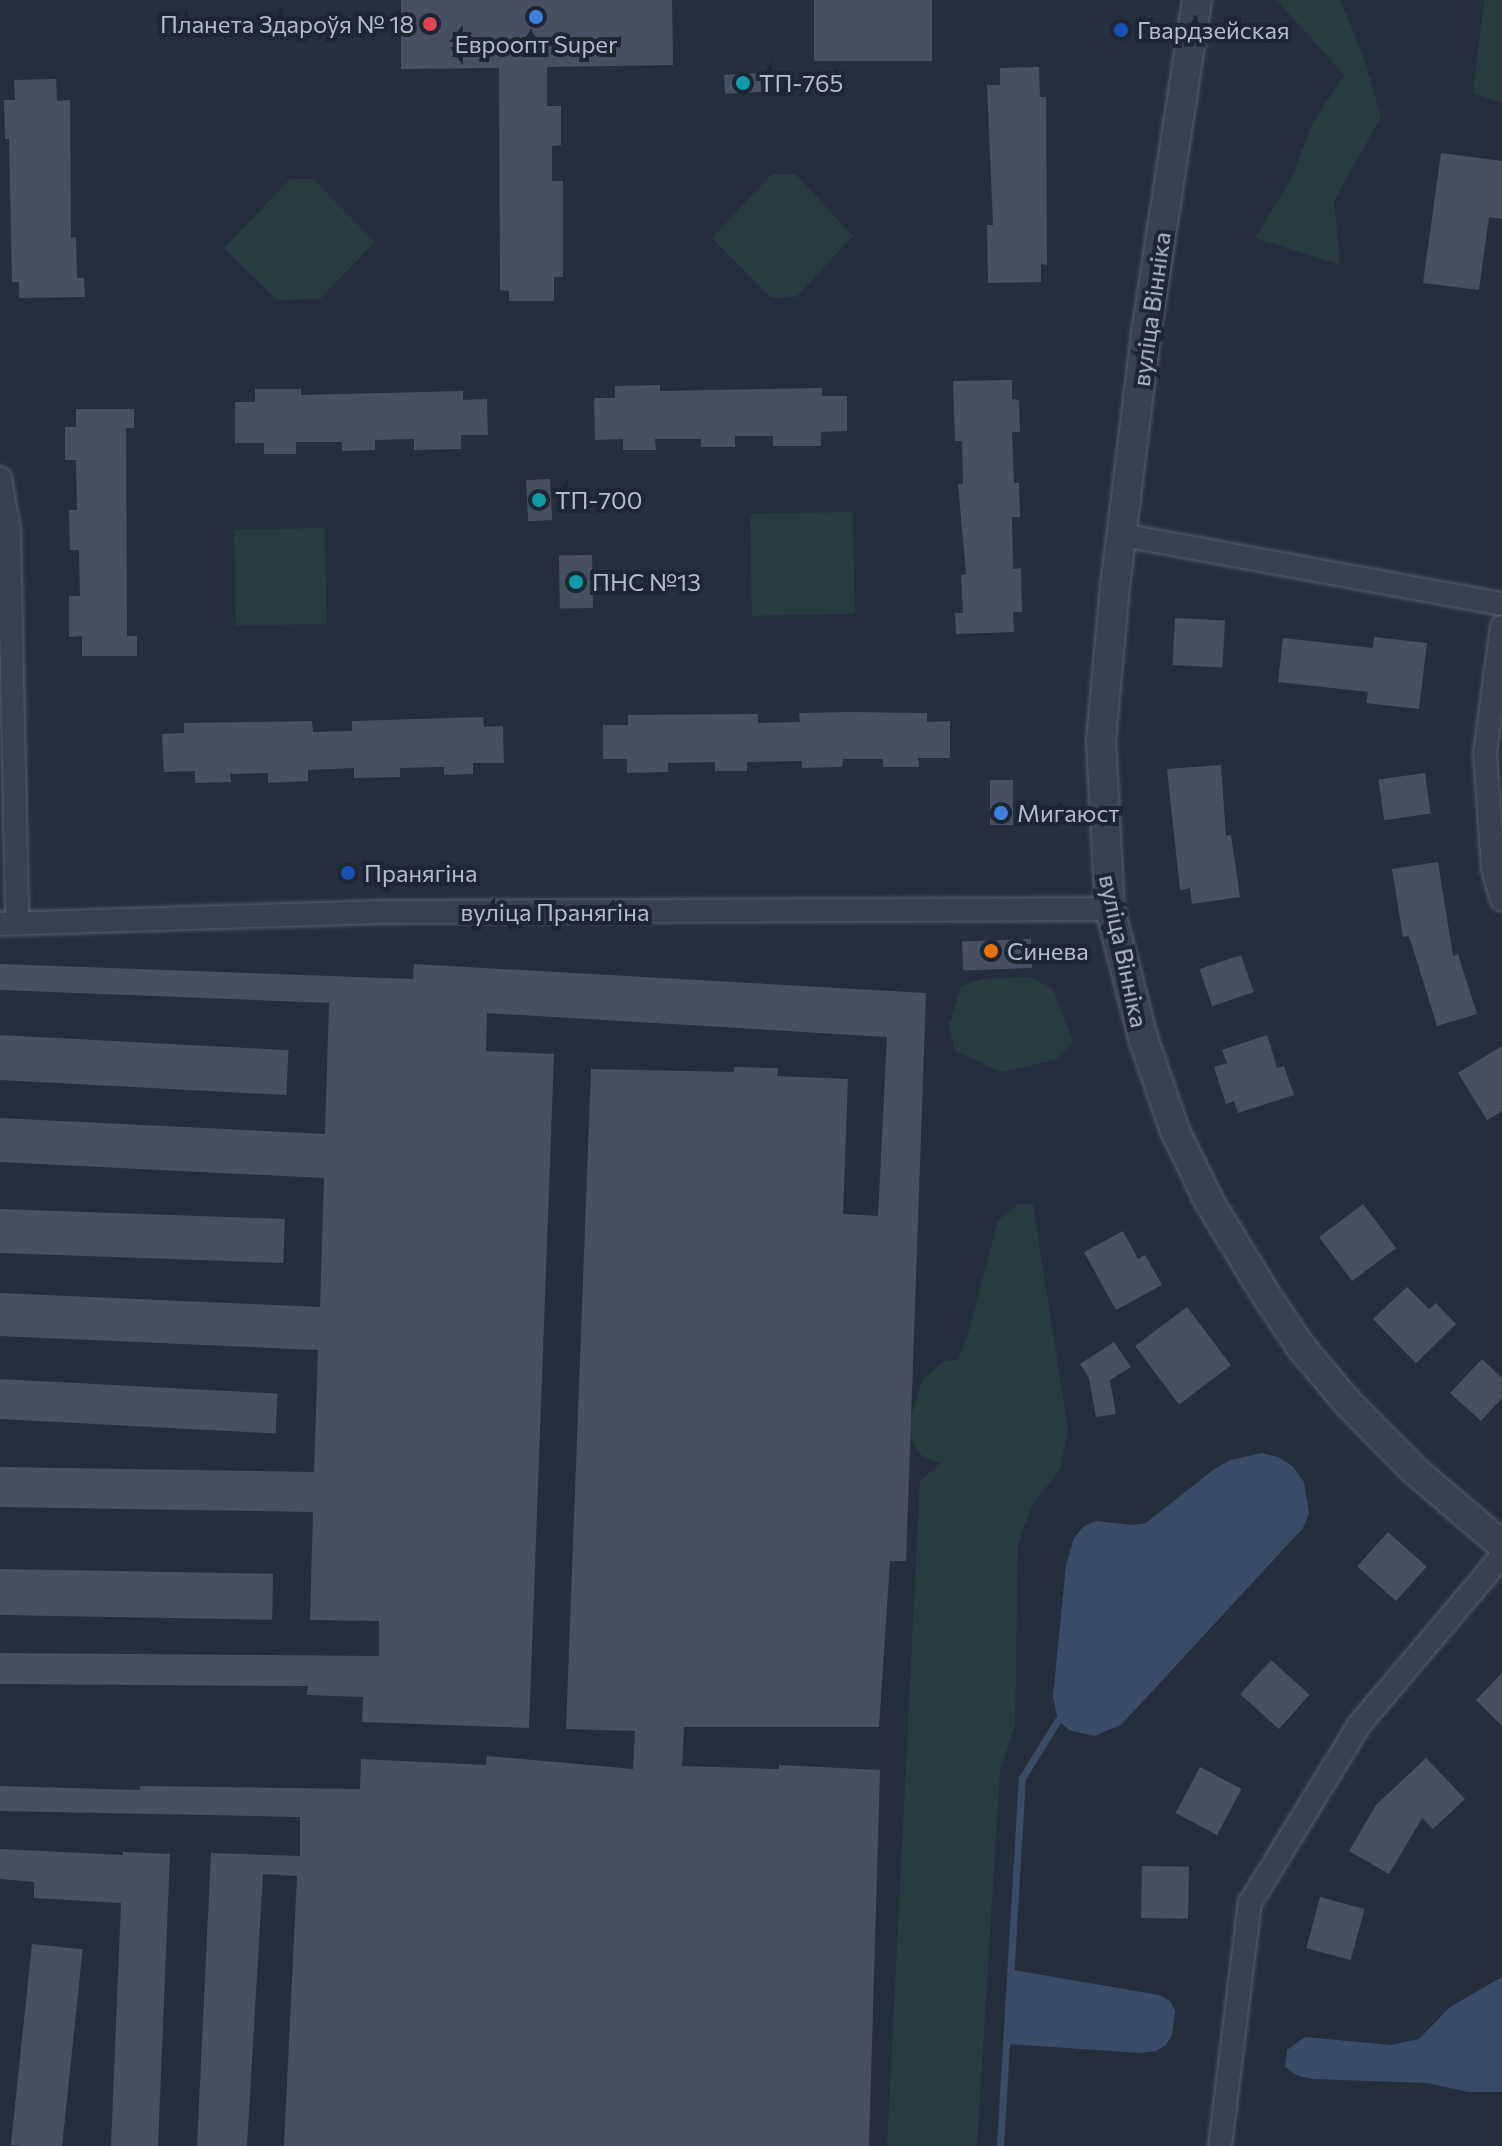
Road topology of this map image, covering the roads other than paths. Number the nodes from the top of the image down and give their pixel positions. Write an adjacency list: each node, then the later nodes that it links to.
1 (1197, 0): 3 (street, вуліца Вінніка)
2 (0, 478): 8 (street)
3 (1122, 535): 4 (street); 7 (street, вуліца Вінніка)
4 (1502, 604)
5 (1502, 627): 6 (street)
6 (1502, 900)
7 (1110, 909): 8 (street, вуліца Пранягіна); 9 (street, вуліца Вінніка)
8 (8, 923)
9 (1502, 1545)
10 (1502, 1556): 11 (street)
11 (1220, 2146)

